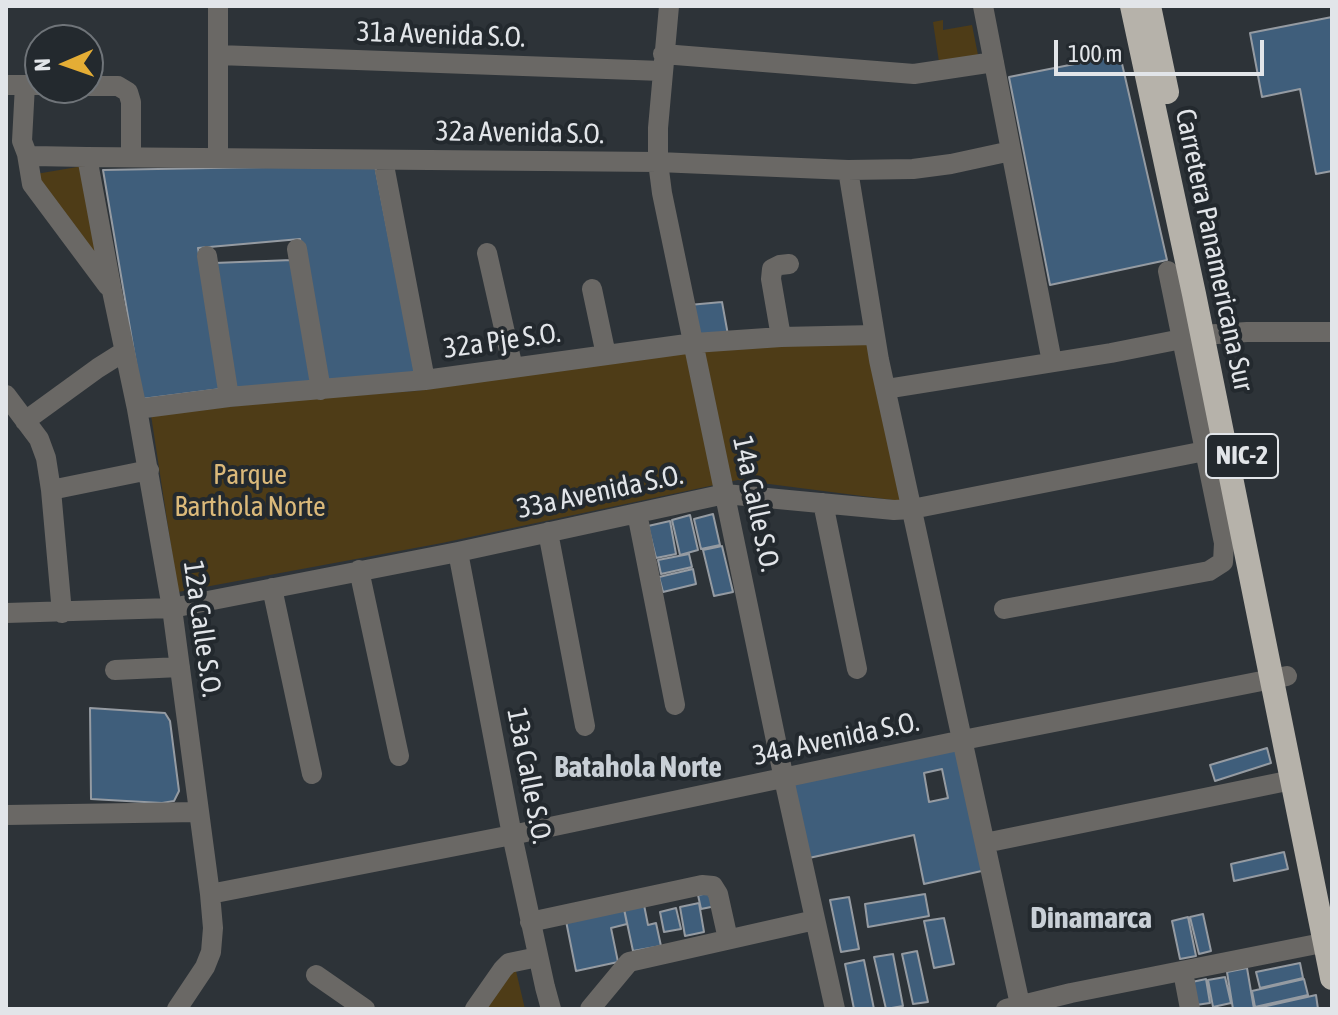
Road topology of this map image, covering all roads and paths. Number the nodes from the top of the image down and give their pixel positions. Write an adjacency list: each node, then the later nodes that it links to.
1 (218, 6): 6 (street)
2 (669, 6): 7 (street, 14a Calle S.O.)
3 (983, 6): 8 (street)
4 (1132, 6): 28 (highway, Carretera Panamericana Sur / NIC-2)
5 (1149, 6): 28 (highway, Carretera Panamericana Sur / NIC-2)
6 (218, 55): 7 (street, 31a Avenida S.O.); 15 (street)
7 (663, 62): 8 (street, 31a Avenida S.O.); 17 (street, 14a Calle S.O.)
8 (994, 62): 11 (street)
9 (24, 85): 12 (street)
10 (104, 86): 14 (street)
11 (1011, 151): 18 (street, 32a Avenida S.O.); 33 (street)
12 (27, 154): 13 (street, 32a Avenida S.O.); 25 (street)
13 (87, 157): 14 (street, 32a Avenida S.O.); 25 (street, 12a Calle S.O.)
14 (131, 157): 15 (street, 32a Avenida S.O.)
15 (218, 158): 16 (street, 32a Avenida S.O.)
16 (383, 160): 17 (street, 32a Avenida S.O.); 35 (street)
17 (658, 162): 18 (street, 32a Avenida S.O.); 30 (street, 14a Calle S.O.)
18 (848, 170): 27 (street)
19 (297, 249): 37 (street)
20 (487, 253): 34 (street)
21 (207, 256): 39 (street)
22 (789, 264): 29 (street)
23 (1168, 271): 28 (street)
24 (592, 289): 32 (street)
25 (112, 291): 31 (street, 12a Calle S.O.)
26 (1332, 332): 28 (street)
27 (875, 335): 29 (street, 32a Pje S.O.); 36 (street)
28 (1201, 336): 33 (street); 42 (street); 60 (highway, Carretera Panamericana Sur / NIC-2)
29 (781, 337): 30 (street, 32a Pje S.O.)
30 (694, 343): 32 (street, 32a Pje S.O.); 45 (street, 14a Calle S.O.)
31 (125, 351): 40 (street, 12a Calle S.O.); 41 (street)
32 (606, 355): 34 (street, 32a Pje S.O.)
33 (1052, 362): 36 (street)
34 (513, 368): 35 (street, 32a Pje S.O.)
35 (425, 380): 37 (street, 32a Pje S.O.)
36 (886, 389): 47 (street)
37 (321, 390): 39 (street, 32a Pje S.O.)
38 (6, 395): 41 (street)
39 (229, 397): 40 (street, 32a Pje S.O.)
40 (137, 409): 43 (street, 12a Calle S.O.)
41 (25, 421): 44 (street)
42 (1205, 451): 47 (street, 33a Avenida S.O.); 54 (street)
43 (149, 470): 44 (street); 53 (street, 12a Calle S.O.)
44 (51, 490): 56 (street)
45 (725, 494): 46 (street, 33a Avenida S.O.); 48 (street, 33a Avenida S.O.); 66 (street, 14a Calle S.O.)
46 (823, 503): 47 (street, 33a Avenida S.O.); 58 (street)
47 (912, 509): 63 (street)
48 (637, 513): 49 (street, 33a Avenida S.O.); 61 (street)
49 (548, 532): 50 (street, 33a Avenida S.O.); 62 (street)
50 (458, 552): 51 (street, 33a Avenida S.O.); 70 (street, 13a Calle S.O.)
51 (359, 570): 52 (street, 33a Avenida S.O.); 64 (street)
52 (272, 588): 53 (street, 33a Avenida S.O.); 65 (street)
53 (172, 608): 56 (street, 33a Avenida S.O.); 57 (street, 12a Calle S.O.)
54 (1004, 609)
55 (6, 613): 56 (street, 33a Avenida S.O.)
56 (62, 613)
57 (180, 667): 59 (street); 68 (street, 12a Calle S.O.)
58 (857, 669)
59 (115, 670)
60 (1279, 678): 63 (street, 34a Avenida S.O.); 67 (highway, Carretera Panamericana Sur / NIC-2); 73 (highway, Carretera Panamericana Sur / NIC-2)
61 (675, 705)
62 (585, 726)
63 (963, 740): 66 (street, 34a Avenida S.O.); 71 (street)
64 (399, 756)
65 (312, 774)
66 (784, 779): 70 (street, 34a Avenida S.O.); 74 (street, 14a Calle S.O.)
67 (1292, 780): 71 (street); 77 (highway, Carretera Panamericana Sur / NIC-2)
68 (198, 812): 69 (street); 72 (street, 12a Calle S.O.)
69 (6, 815)
70 (512, 835): 72 (street, 34a Avenida S.O.); 75 (street, 13a Calle S.O.)
71 (985, 843): 83 (street)
72 (210, 894): 84 (street, 12a Calle S.O.)
73 (1332, 906)
74 (815, 920): 76 (street); 89 (street, 14a Calle S.O.)
75 (530, 922): 76 (street); 78 (street, 13a Calle S.O.)
76 (728, 939): 88 (street)
77 (1328, 942): 79 (street); 81 (highway, Carretera Panamericana Sur / NIC-2)
78 (538, 957): 86 (street); 87 (street, 13a Calle S.O.)
79 (1183, 972): 82 (street); 90 (street)
80 (316, 975): 85 (street)
81 (1332, 978)
82 (1072, 1001): 83 (street)
83 (1016, 1008)
84 (177, 1009)
85 (365, 1009)
86 (475, 1009)
87 (551, 1009)
88 (590, 1009)
89 (835, 1009)
90 (1190, 1009)

